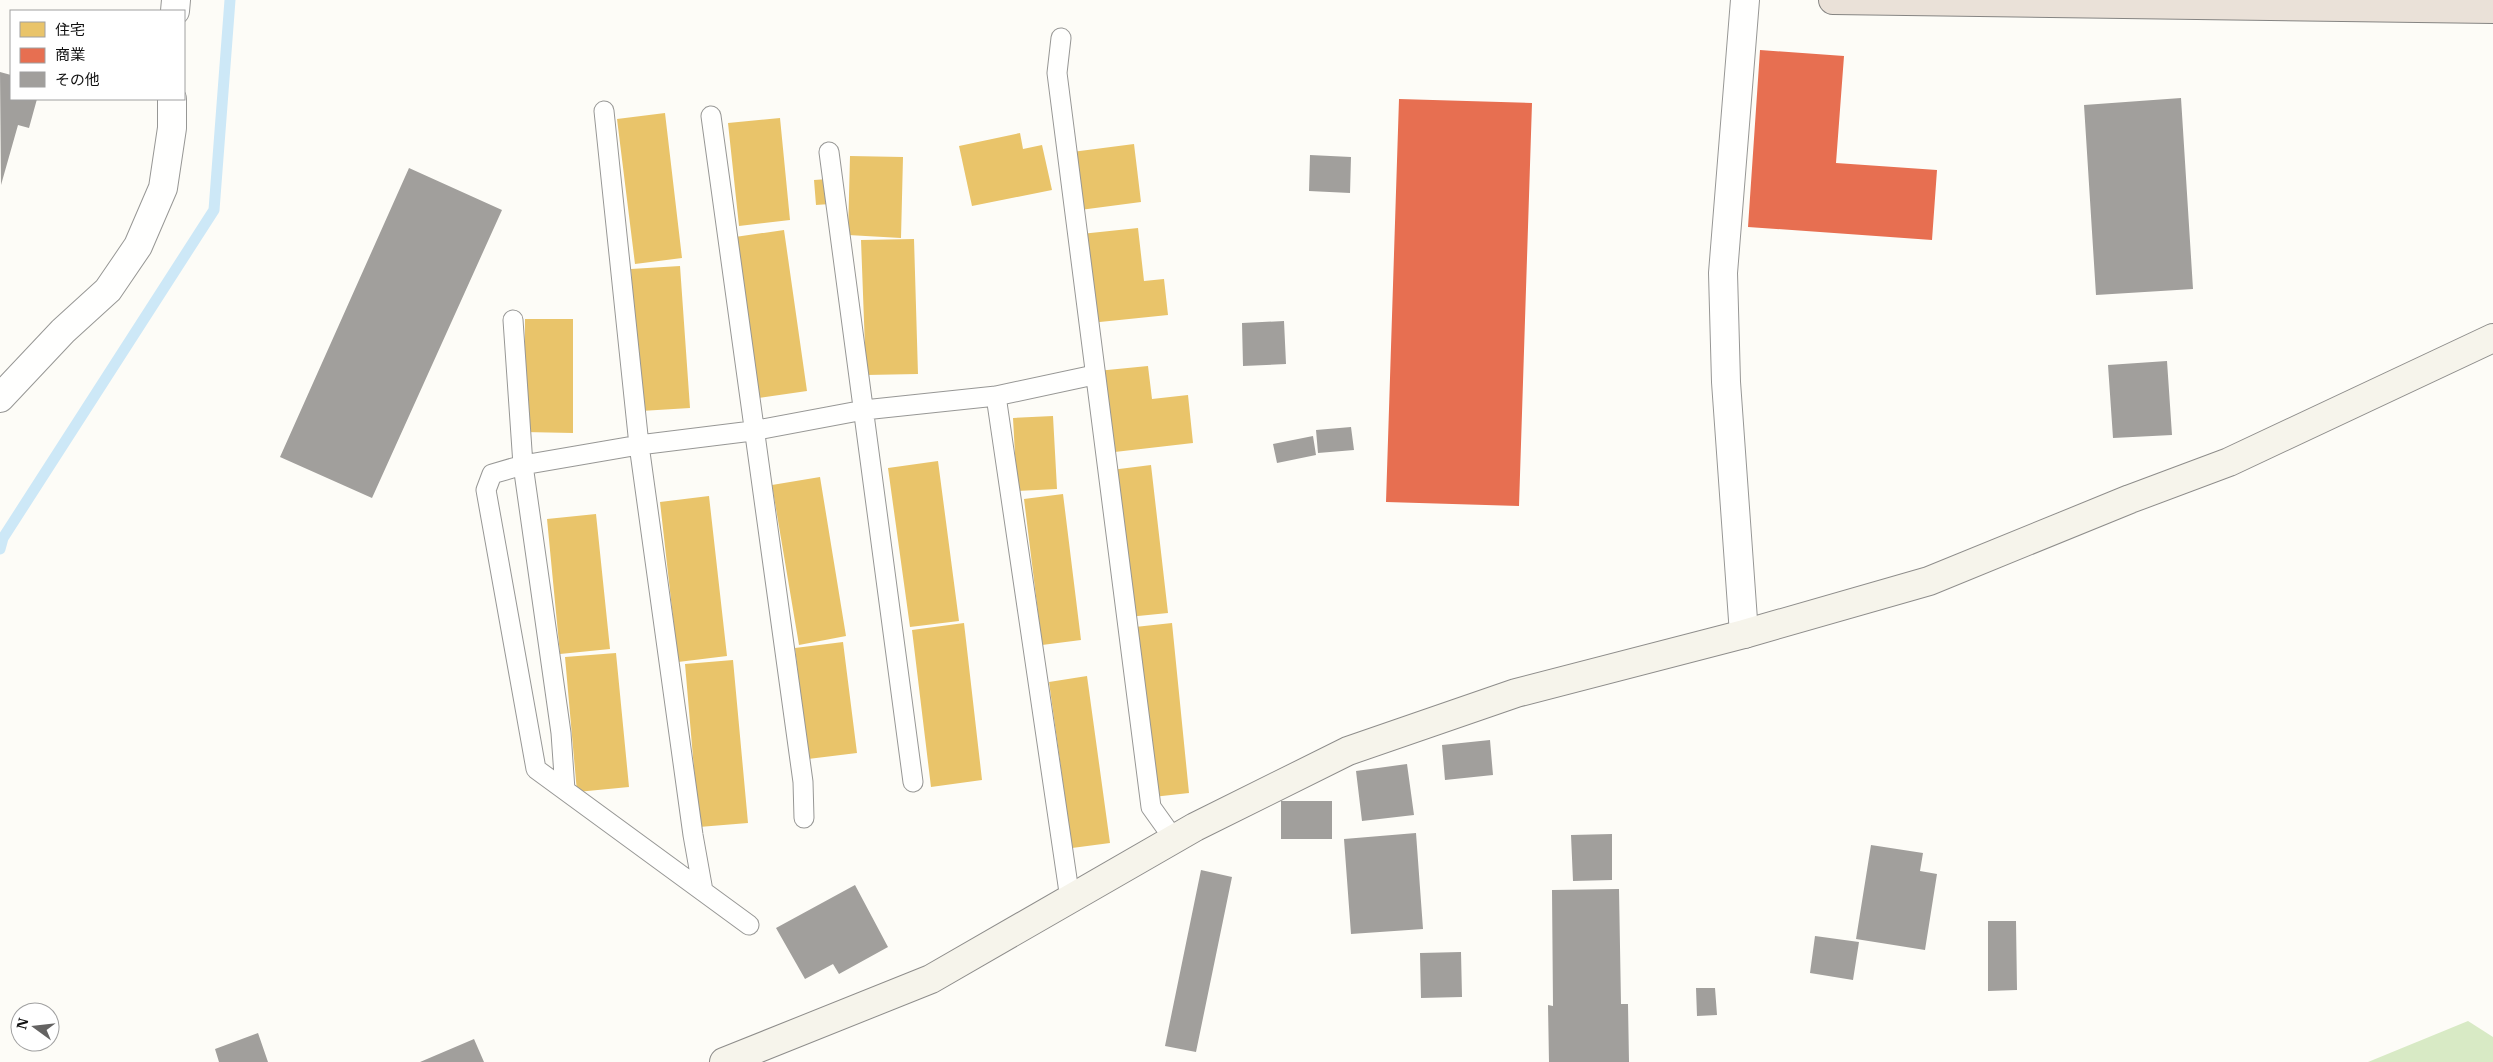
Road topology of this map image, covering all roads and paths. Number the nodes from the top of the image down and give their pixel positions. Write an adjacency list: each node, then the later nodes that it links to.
1 (1745, 0): 18 (street)
2 (1833, 0): 3 (highway)
3 (2493, 9)
4 (1061, 38): 11 (lane)
5 (172, 100): 13 (street)
6 (604, 111): 16 (lane)
7 (711, 116): 15 (lane)
8 (829, 152): 14 (lane)
9 (513, 320): 17 (lane)
10 (2493, 338): 18 (street)
11 (1094, 375): 12 (lane); 22 (lane)
12 (996, 396): 14 (lane); 24 (lane)
13 (0, 398)
14 (864, 410): 15 (lane); 19 (lane)
15 (752, 431): 16 (lane); 21 (lane)
16 (639, 446): 17 (lane); 23 (lane)
17 (523, 465): 20 (lane); 20 (lane)
18 (1744, 634): 24 (street)
19 (913, 782)
20 (566, 790): 23 (lane)
21 (804, 818)
22 (1166, 828)
23 (703, 891): 25 (lane)
24 (1070, 900): 26 (street)
25 (749, 924)
26 (724, 1062)

